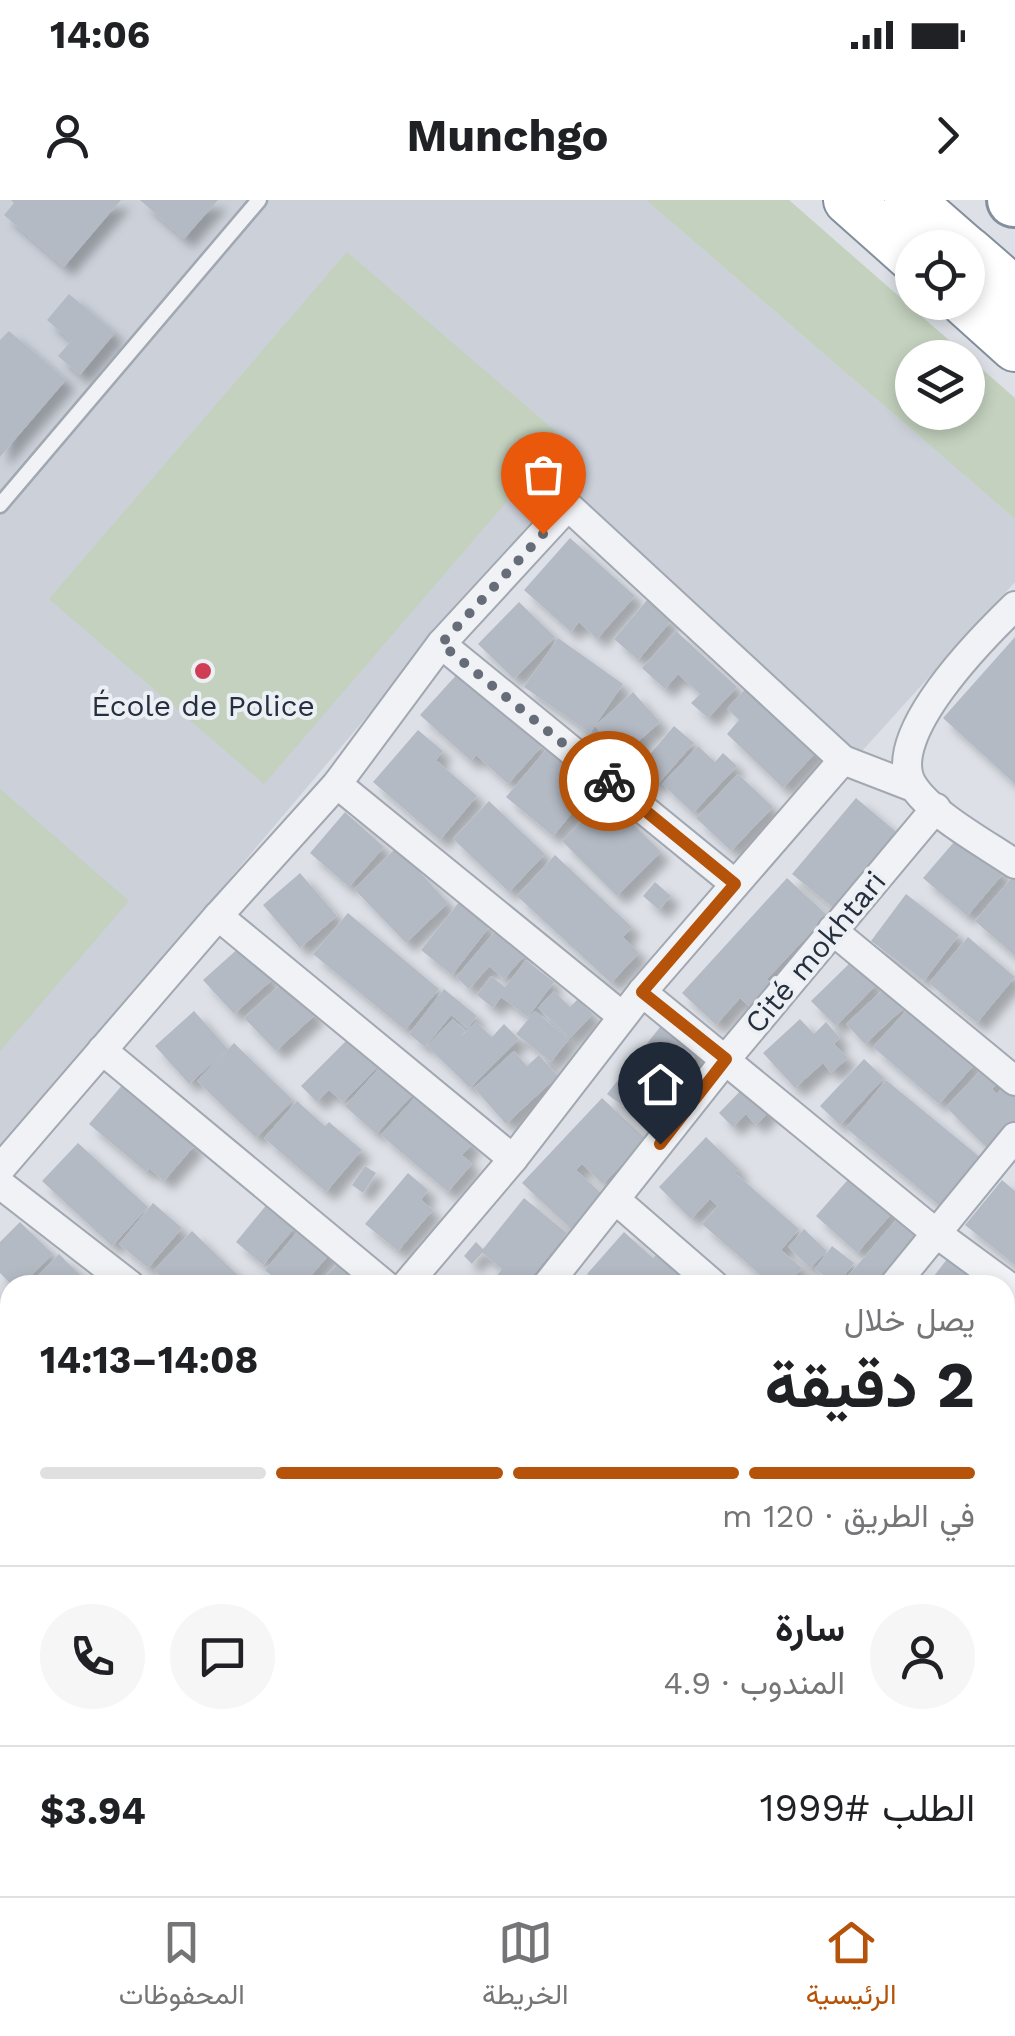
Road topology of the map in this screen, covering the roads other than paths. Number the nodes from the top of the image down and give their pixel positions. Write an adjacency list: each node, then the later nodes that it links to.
1 (260, 200): 10 (lane)
2 (848, 200): 5 (highway)
3 (909, 200): 4 (highway)
4 (944, 230)
5 (895, 242)
6 (985, 266): 7 (highway)
7 (1015, 292)
8 (984, 320): 9 (highway)
9 (1015, 347)
10 (0, 505)
11 (1015, 606): 15 (street)
12 (441, 644): 13 (street); 14 (street); 18 (street)
13 (843, 760): 15 (street); 18 (street)
14 (337, 784): 19 (street); 22 (street)
15 (913, 786): 16 (street)
16 (936, 808): 17 (street); 20 (street, Cité mokhtari)
17 (1015, 864)
18 (735, 884): 21 (street)
19 (218, 916): 23 (street); 27 (street)
20 (832, 930): 24 (street, Cité mokhtari); 25 (street)
21 (642, 992): 22 (street); 24 (street)
22 (622, 1016): 27 (street)
23 (102, 1050): 28 (street); 33 (street)
24 (726, 1059): 30 (street, Cité mokhtari); 31 (street)
25 (1015, 1081)
26 (1015, 1137): 31 (street)
27 (513, 1159): 34 (street)
28 (0, 1170)
29 (0, 1184): 32 (street)
30 (616, 1200): 35 (street, Cité mokhtari); 36 (street)
31 (936, 1233): 37 (street); 38 (street)
32 (117, 1275)
33 (373, 1275)
34 (414, 1275)
35 (555, 1275)
36 (702, 1275)
37 (902, 1275)
38 (993, 1275)

